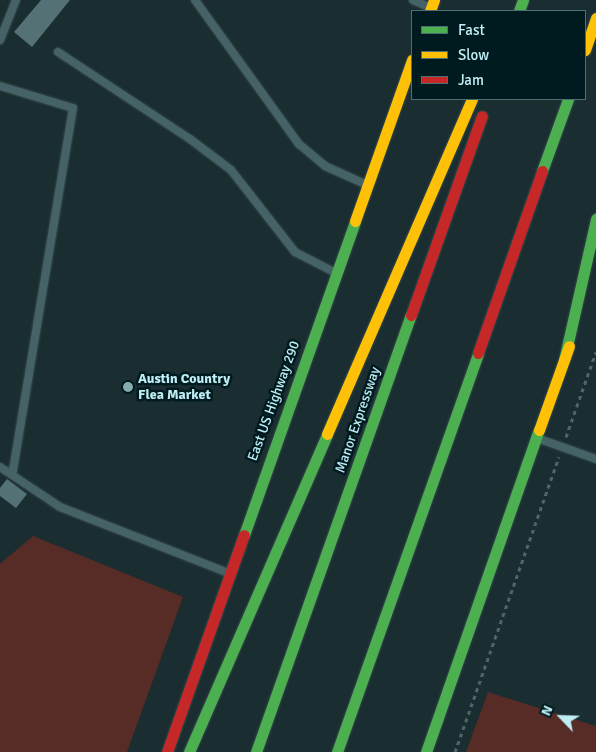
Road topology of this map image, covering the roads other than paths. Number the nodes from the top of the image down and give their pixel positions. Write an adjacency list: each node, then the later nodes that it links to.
1 (16, 0): 6 (lane)
2 (195, 0): 14 (lane)
3 (413, 0): 4 (lane)
4 (432, 6)
5 (596, 18): 7 (main road)
6 (0, 40)
7 (586, 47)
8 (58, 52): 17 (lane)
9 (411, 63): 14 (main road, East US Highway 290)
10 (0, 86): 22 (lane)
11 (472, 100): 25 (main road)
12 (568, 100): 27 (main road)
13 (484, 108): 26 (main road, Manor Expressway)
14 (367, 185): 17 (main road, East US Highway 290)
15 (596, 220): 18 (main road)
16 (596, 269): 18 (main road)
17 (336, 273): 23 (main road, East US Highway 290)
18 (564, 360): 19 (main road)
19 (536, 438): 20 (lane); 28 (main road)
20 (596, 459)
21 (0, 467): 22 (lane)
22 (12, 475): 23 (lane)
23 (228, 573): 24 (main road, East US Highway 290)
24 (166, 752)
25 (189, 752)
26 (256, 752)
27 (337, 752)
28 (426, 752)

